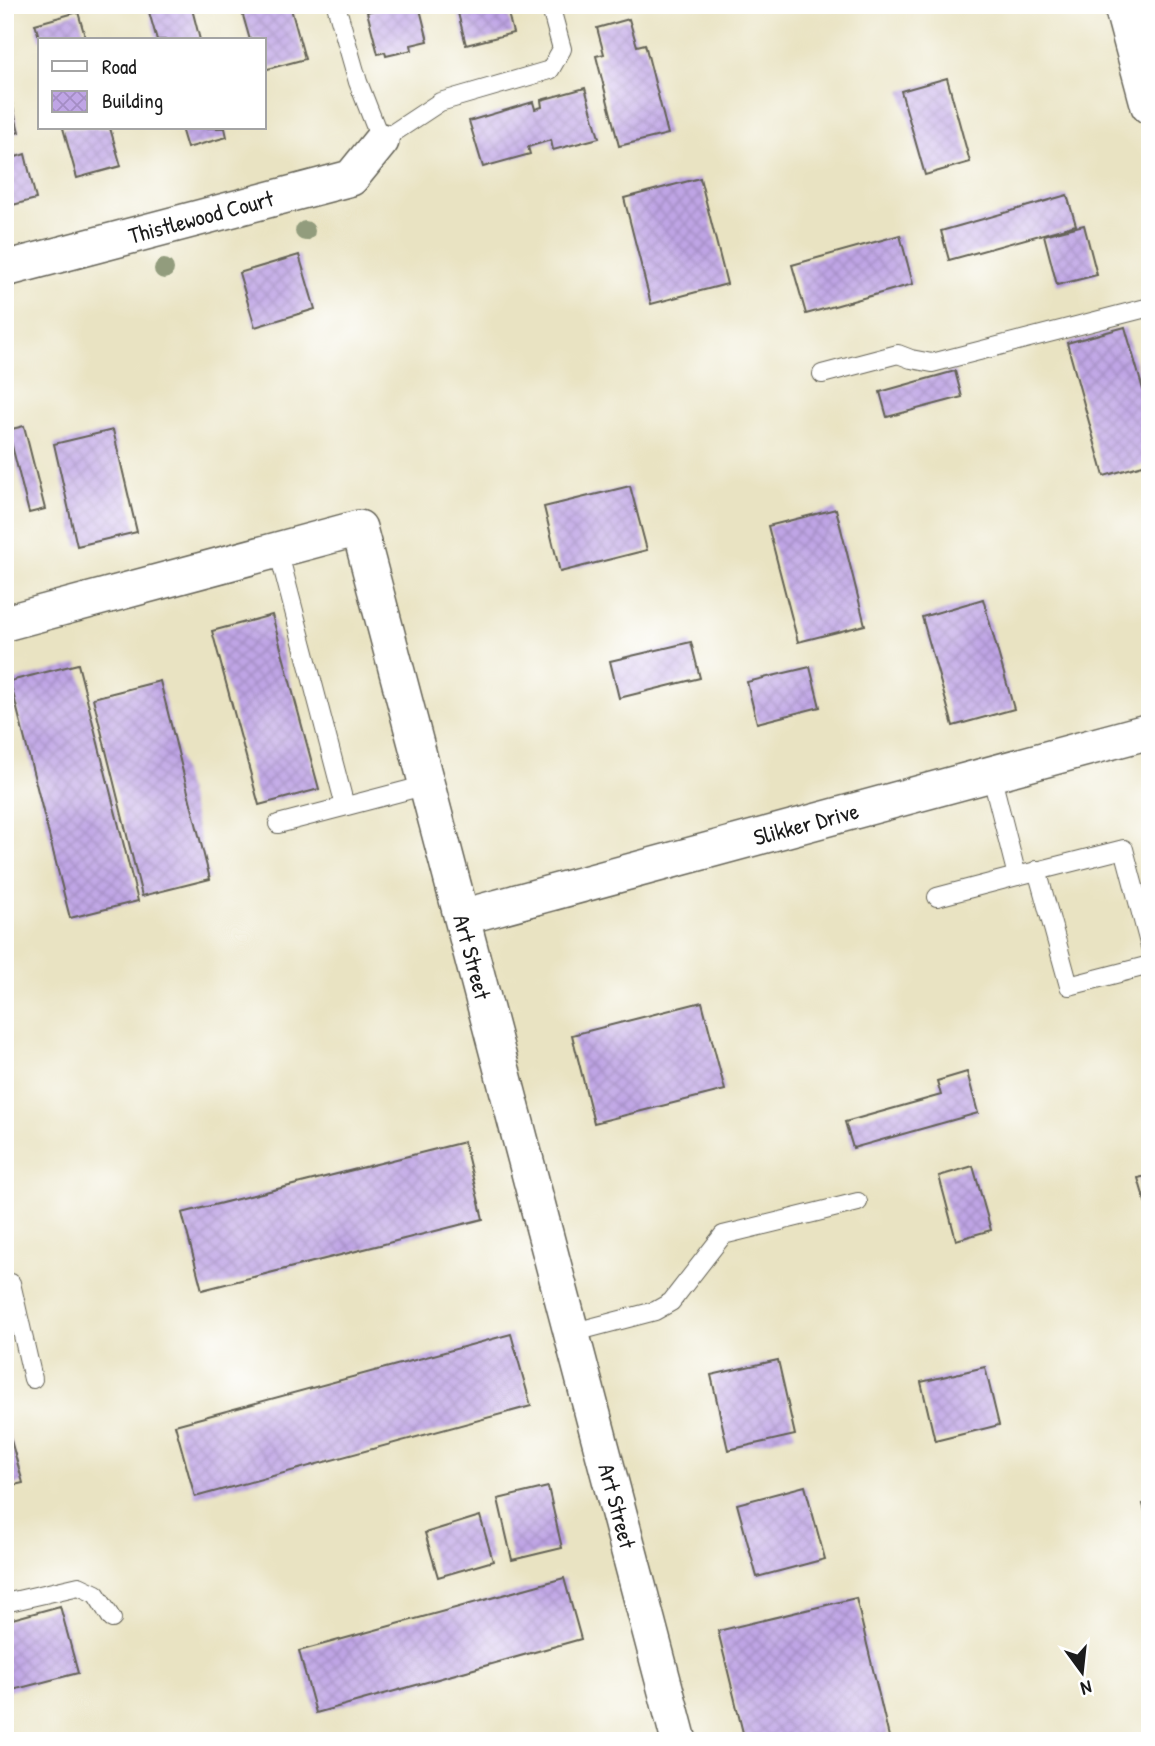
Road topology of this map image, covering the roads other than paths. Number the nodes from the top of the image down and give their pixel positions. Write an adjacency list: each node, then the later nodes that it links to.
1 (337, 5): 5 (lane)
2 (550, 5): 5 (lane)
3 (1123, 5): 4 (main road)
4 (1150, 105)
5 (381, 141): 6 (street, Thistlewood Court)
6 (5, 269)
7 (1150, 307): 8 (lane)
8 (822, 374)
9 (278, 550): 10 (street, Art Street); 13 (street, Art Street); 14 (lane)
10 (5, 623)
11 (1150, 731): 12 (street, Slikker Drive)
12 (991, 774): 17 (lane); 19 (street, Slikker Drive)
13 (427, 785): 14 (lane); 19 (street, Art Street)
14 (345, 806): 15 (lane)
15 (278, 824)
16 (1037, 870): 17 (lane); 20 (lane); 21 (lane)
17 (1017, 876): 18 (lane)
18 (937, 897)
19 (461, 917): 24 (street, Art Street)
20 (1150, 947)
21 (1150, 965)
22 (858, 1202): 24 (lane)
23 (5, 1285): 25 (lane)
24 (571, 1333): 28 (street, Art Street)
25 (33, 1379)
26 (5, 1604): 27 (lane)
27 (112, 1619)
28 (679, 1741)

